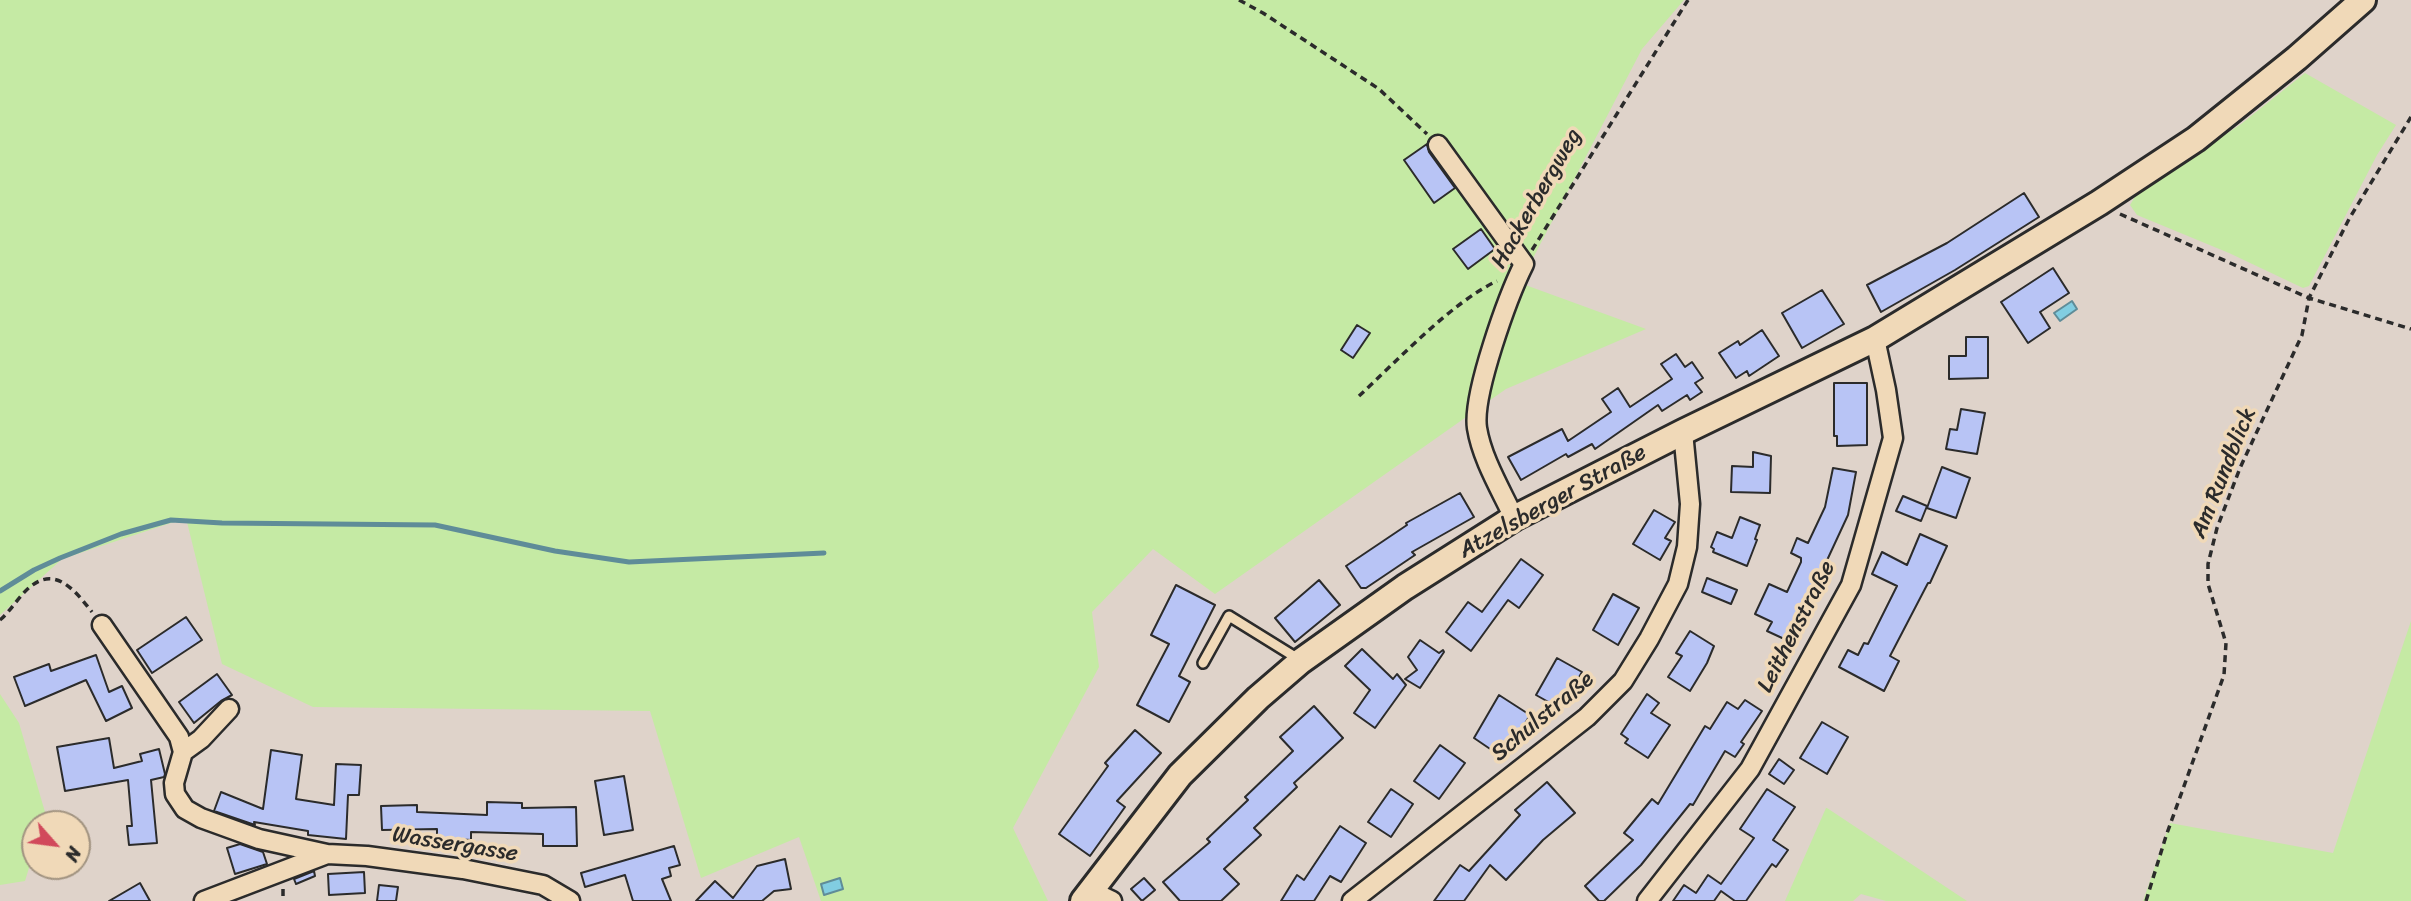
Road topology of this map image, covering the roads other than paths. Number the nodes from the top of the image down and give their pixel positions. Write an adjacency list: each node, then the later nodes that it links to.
1 (2363, 0): 3 (street, Atzelsberger Straße)
2 (1438, 145): 5 (street, Hackerbergweg)
3 (1875, 340): 4 (street, Atzelsberger Straße); 16 (street, Leithenstraße)
4 (1683, 432): 5 (street, Atzelsberger Straße); 15 (street, Schulstraße)
5 (1514, 518): 7 (street, Atzelsberger Straße)
6 (102, 625): 10 (street)
7 (1301, 661): 8 (lane); 12 (street, Atzelsberger Straße)
8 (1203, 663)
9 (229, 709): 10 (street)
10 (183, 752): 11 (street, Wassergasse)
11 (327, 854): 13 (street, Wassergasse); 14 (street, Wassergasse)
12 (1095, 898)
13 (204, 901)
14 (570, 901)
15 (1352, 901)
16 (1647, 901)

